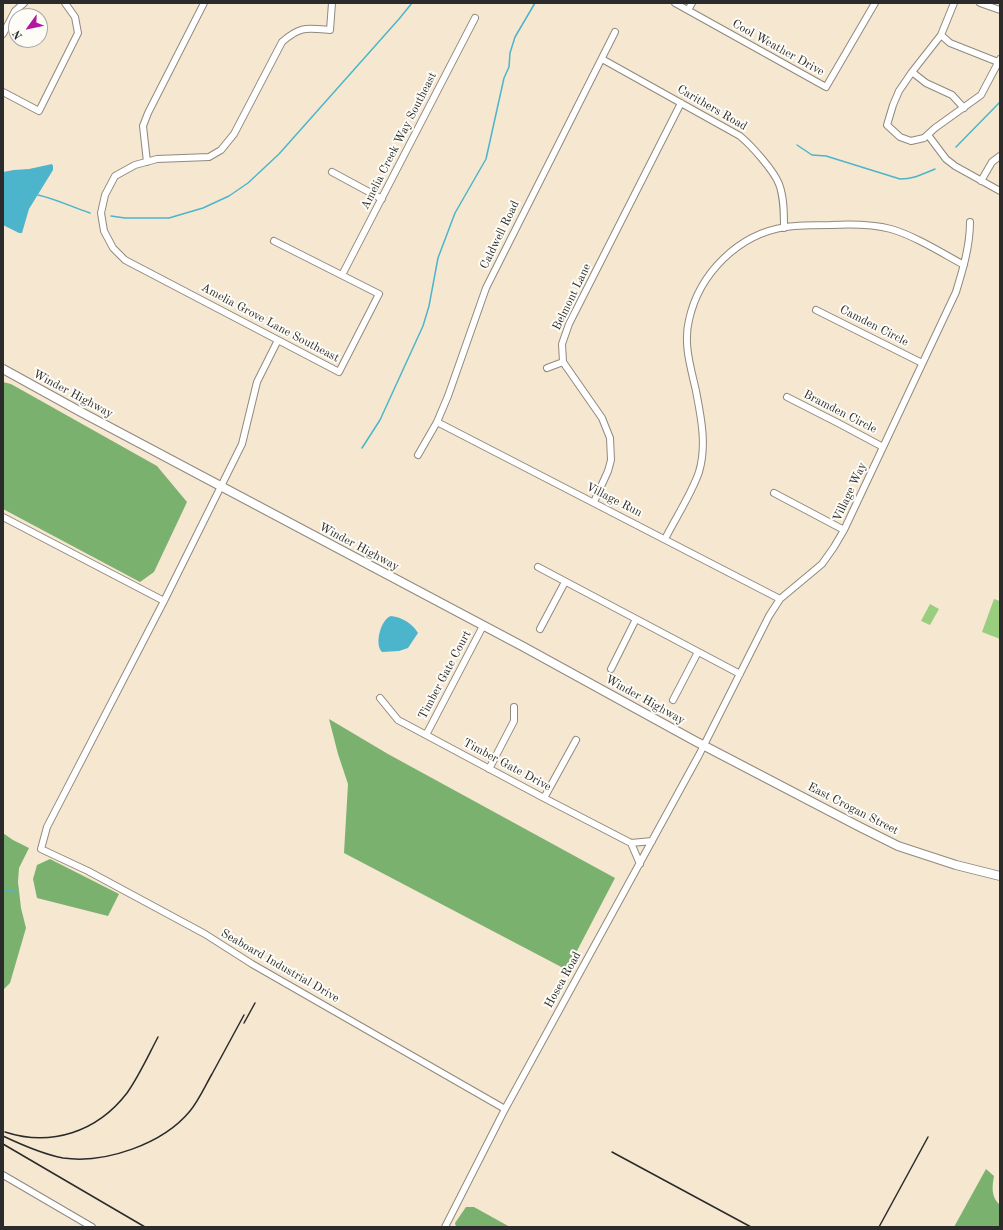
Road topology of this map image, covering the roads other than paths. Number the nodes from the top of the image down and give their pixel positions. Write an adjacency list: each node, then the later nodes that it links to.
1 (24, 3): 14 (street)
2 (65, 3): 19 (street)
3 (204, 3): 24 (street)
4 (332, 3): 24 (street, Amelia Grove Lane Southeast)
5 (675, 3): 10 (street, Cool Weather Drive)
6 (692, 3): 10 (street)
7 (875, 3): 10 (street, Cool Weather Drive)
8 (954, 3): 15 (street)
9 (980, 3): 11 (street)
10 (688, 10)
11 (1000, 10)
12 (475, 18): 28 (street, Amelia Creek Way Southeast)
13 (615, 32): 16 (street, Caldwell Road)
14 (3, 34)
15 (941, 34): 17 (street); 18 (street)
16 (602, 59): 20 (street, Carithers Road); 41 (street, Caldwell Road)
17 (999, 60): 21 (street)
18 (912, 72): 21 (street); 22 (street)
19 (3, 92)
20 (681, 103): 30 (street, Carithers Road); 36 (street, Belmont Lane)
21 (964, 108): 22 (street)
22 (928, 135): 26 (street)
23 (1000, 156): 26 (street)
24 (147, 162): 35 (street, Amelia Grove Lane Southeast)
25 (332, 172): 28 (street)
26 (981, 181): 27 (street)
27 (1000, 191)
28 (382, 198): 33 (street, Amelia Creek Way Southeast)
29 (970, 222): 32 (street, Village Way)
30 (784, 228): 32 (street); 49 (street)
31 (274, 241): 33 (street, Amelia Grove Lane Southeast)
32 (964, 265): 37 (street, Village Way)
33 (342, 275): 35 (street, Amelia Grove Lane Southeast)
34 (816, 310): 37 (street, Camden Circle)
35 (278, 340): 44 (street)
36 (563, 362): 38 (street); 46 (street)
37 (922, 363): 42 (street, Village Way)
38 (547, 368)
39 (3, 370): 44 (main road, Winder Highway)
40 (787, 398): 42 (street, Bramden Circle)
41 (437, 422): 43 (street, Caldwell Road); 46 (street, Village Run)
42 (883, 447): 48 (street, Village Way)
43 (418, 455)
44 (222, 487): 53 (street); 55 (main road, Winder Highway)
45 (774, 493): 48 (street)
46 (594, 502): 49 (street, Village Run)
47 (3, 517): 53 (street)
48 (844, 530): 52 (street, Village Way)
49 (665, 539): 52 (street, Village Run)
50 (538, 567): 51 (street)
51 (565, 582): 54 (street); 56 (street)
52 (780, 599): 59 (street, Village Way)
53 (164, 601): 72 (street, Seaboard Industrial Drive)
54 (636, 620): 57 (street); 58 (street)
55 (483, 626): 63 (street, Timber Gate Court); 65 (main road, Winder Highway)
56 (540, 629)
57 (698, 652): 59 (street); 61 (street)
58 (611, 669)
59 (740, 674): 65 (street, Village Way)
60 (380, 698): 63 (street, Timber Gate Drive)
61 (673, 700)
62 (514, 707): 66 (street)
63 (426, 736): 66 (street, Timber Gate Drive)
64 (576, 740): 67 (street)
65 (704, 745): 68 (street, Hosea Road); 71 (main road, East Crogan Street)
66 (489, 769): 67 (street, Timber Gate Drive)
67 (544, 798): 69 (street, Timber Gate Drive)
68 (652, 841): 69 (street); 70 (street, Hosea Road)
69 (631, 843): 70 (street)
70 (640, 864): 72 (street, Hosea Road)
71 (1000, 876)
72 (505, 1109): 75 (street, Hosea Road)
73 (3, 1175): 74 (street)
74 (92, 1227)
75 (445, 1227)

